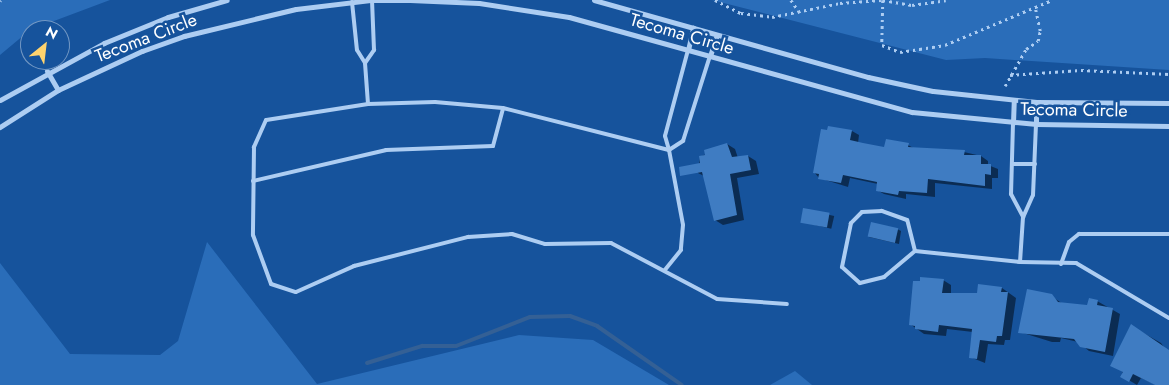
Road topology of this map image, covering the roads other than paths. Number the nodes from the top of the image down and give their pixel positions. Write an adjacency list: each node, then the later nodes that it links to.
1 (227, 0): 10 (street, Tecoma Circle)
2 (372, 0): 4 (street, Tecoma Circle); 7 (street, Tecoma Circle); 9 (lane)
3 (594, 0): 5 (street, Tecoma Circle)
4 (352, 1): 9 (lane); 11 (street, Tecoma Circle)
5 (693, 28): 6 (street, Tecoma Circle); 7 (street)
6 (717, 35): 8 (street); 13 (street, Tecoma Circle)
7 (688, 50): 8 (street, Tecoma Circle); 22 (lane)
8 (710, 56): 18 (street, Tecoma Circle); 22 (lane)
9 (365, 62): 16 (lane)
10 (48, 71): 11 (street); 12 (street, Tecoma Circle)
11 (58, 90): 21 (street, Tecoma Circle)
12 (0, 100)
13 (1014, 100): 14 (street, Tecoma Circle); 18 (street)
14 (1036, 102): 15 (street, Tecoma Circle); 19 (street)
15 (1169, 103)
16 (368, 104): 17 (lane); 25 (lane)
17 (503, 108): 22 (lane); 25 (lane)
18 (1014, 123): 19 (street, Tecoma Circle); 23 (lane)
19 (1036, 124): 20 (street, Tecoma Circle); 24 (lane)
20 (1169, 126)
21 (0, 127)
22 (670, 150): 31 (lane)
23 (1012, 164): 24 (lane); 26 (lane)
24 (1035, 164): 26 (lane)
25 (253, 181): 31 (lane)
26 (1023, 217): 29 (lane)
27 (1169, 234): 30 (lane)
28 (915, 251): 28 (lane); 29 (lane)
29 (1020, 262): 30 (lane)
30 (1060, 264): 33 (lane)
31 (665, 270): 32 (lane)
32 (787, 304)
33 (1169, 318)

